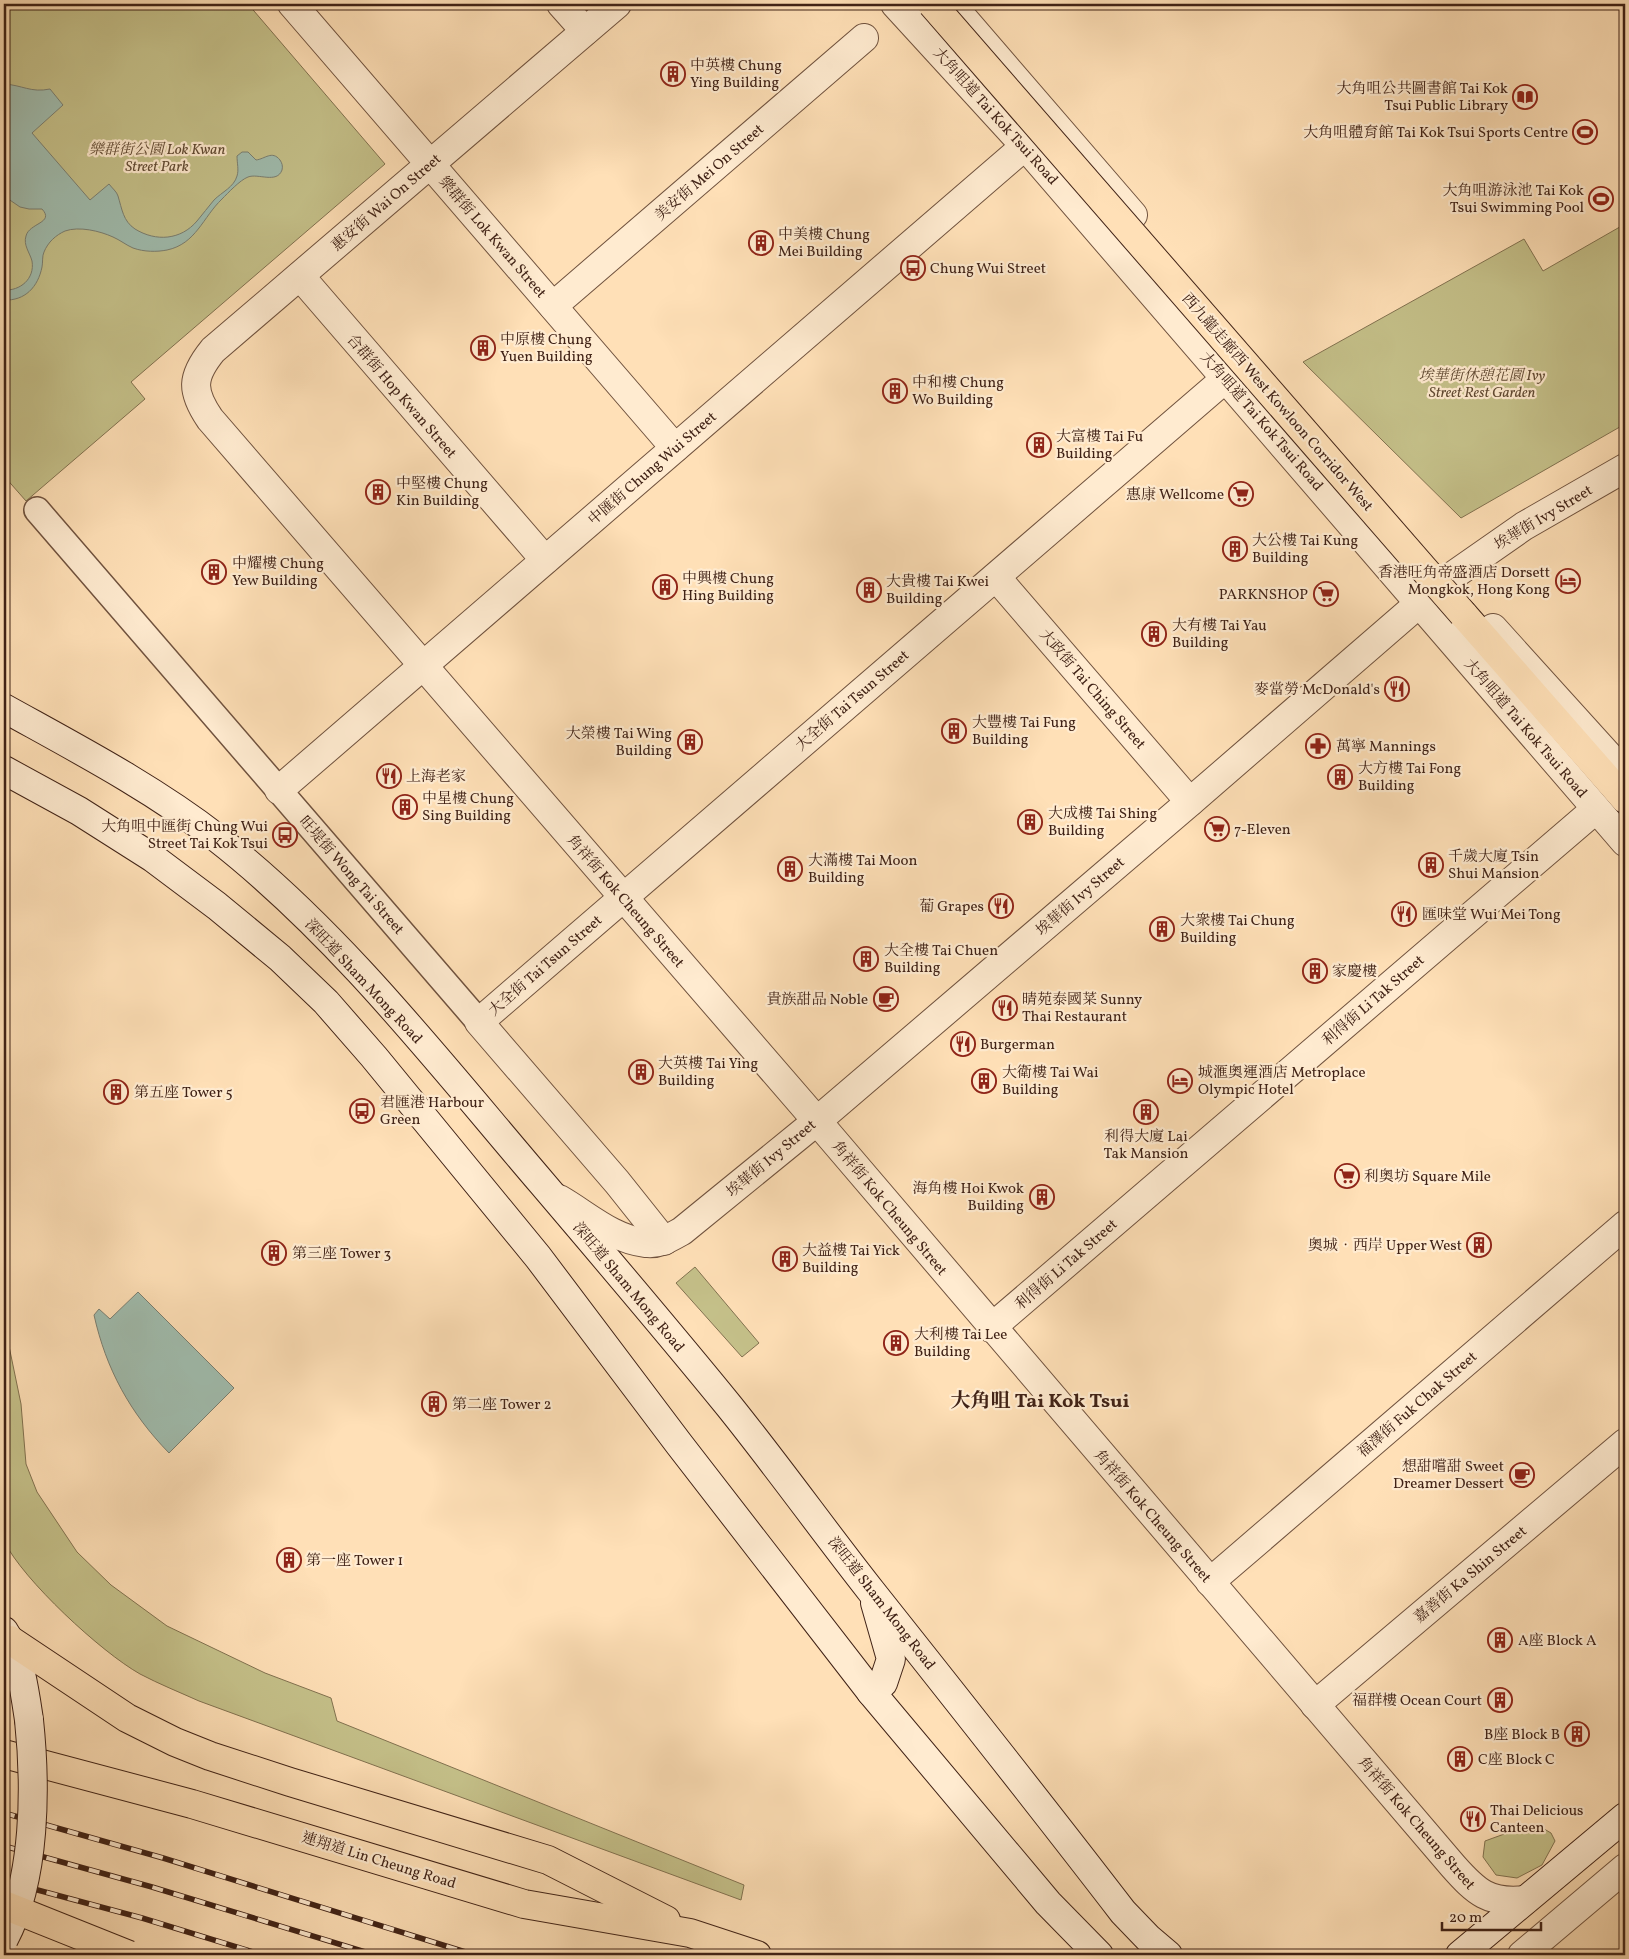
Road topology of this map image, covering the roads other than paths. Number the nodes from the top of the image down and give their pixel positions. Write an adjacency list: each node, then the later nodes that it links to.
1 (292, 4): 10 (street, 樂群街 Lok Kwan Street)
2 (561, 4): 7 (street)
3 (617, 4): 7 (street, 惠安街 Wai On Street)
4 (895, 4): 9 (street, 大角咀道 Tai Kok Tsui Road)
5 (932, 4): 27 (highway, 西九龍走廊西 West Kowloon Corridor West, bridge)
6 (952, 4): 20 (street)
7 (585, 31): 10 (street, 惠安街 Wai On Street)
8 (864, 38): 12 (street, 美安街 Mei On Street)
9 (1025, 146): 13 (street, 大角咀道 Tai Kok Tsui Road); 15 (street, 中匯街 Chung Wui Street)
10 (430, 164): 11 (street, 惠安街 Wai On Street); 12 (street, 樂群街 Lok Kwan Street)
11 (300, 276): 14 (street, 惠安街 Wai On Street); 18 (street, 合群街 Hop Kwan Street)
12 (553, 306): 15 (street, 樂群街 Lok Kwan Street)
13 (1225, 379): 19 (street, 大全街 Tai Tsun Street); 21 (street, 大角咀道 Tai Kok Tsui Road)
14 (210, 419): 22 (street, 角祥街 Kok Cheung Street)
15 (675, 448): 18 (street, 中匯街 Chung Wui Street)
16 (1625, 468): 20 (street, 埃華街 Ivy Street)
17 (37, 510): 26 (street, 旺堤街 Wong Tai Street)
18 (545, 560): 22 (street, 中匯街 Chung Wui Street)
19 (996, 576): 28 (street, 大政街 Tai Ching Street); 31 (street, 大全街 Tai Tsun Street)
20 (1448, 579): 21 (street, 埃華街 Ivy Street); 25 (street)
21 (1419, 603): 28 (street, 埃華街 Ivy Street); 29 (street, 大角咀道 Tai Kok Tsui Road)
22 (423, 665): 26 (street, 中匯街 Chung Wui Street); 31 (street, 角祥街 Kok Cheung Street)
23 (4, 708): 34 (street, 深旺道 Sham Mong Road)
24 (5, 771): 42 (street)
25 (1625, 774)
26 (278, 790): 32 (street, 旺堤街 Wong Tai Street)
27 (1625, 799)
28 (1190, 802): 33 (street, 埃華街 Ivy Street)
29 (1596, 809): 30 (street, 大角咀道 Tai Kok Tsui Road); 37 (street, 利得街 Li Tak Street)
30 (1625, 842)
31 (624, 897): 32 (street, 大全街 Tai Tsun Street); 33 (street, 角祥街 Kok Cheung Street)
32 (479, 1022): 36 (street, 旺堤街 Wong Tai Street)
33 (817, 1121): 36 (street, 埃華街 Ivy Street); 37 (street, 角祥街 Kok Cheung Street)
34 (552, 1195): 36 (street); 40 (street, 深旺道 Sham Mong Road)
35 (1625, 1226): 39 (street, 福澤街 Fuk Chak Street)
36 (664, 1241)
37 (991, 1328): 39 (street, 角祥街 Kok Cheung Street)
38 (1625, 1443): 43 (street, 嘉善街 Ka Shin Street)
39 (1210, 1582): 43 (street, 角祥街 Kok Cheung Street)
40 (872, 1592): 42 (street); 54 (street, 深旺道 Sham Mong Road)
41 (7, 1635): 49 (highway); 50 (street, bridge)
42 (871, 1692): 53 (street)
43 (1315, 1705): 47 (street, 角祥街 Kok Cheung Street)
44 (4, 1754): 49 (highway, 連翔道 Lin Cheung Road)
45 (1625, 1817): 47 (street)
46 (1625, 1868): 56 (street)
47 (1525, 1900): 55 (street)
48 (4, 1906): 51 (highway, bridge)
49 (690, 1933): 52 (highway, 連翔道 Lin Cheung Road)
50 (4, 1939)
51 (129, 1955)
52 (757, 1955)
53 (1099, 1955)
54 (1168, 1955)
55 (1460, 1955)
56 (1522, 1955)

